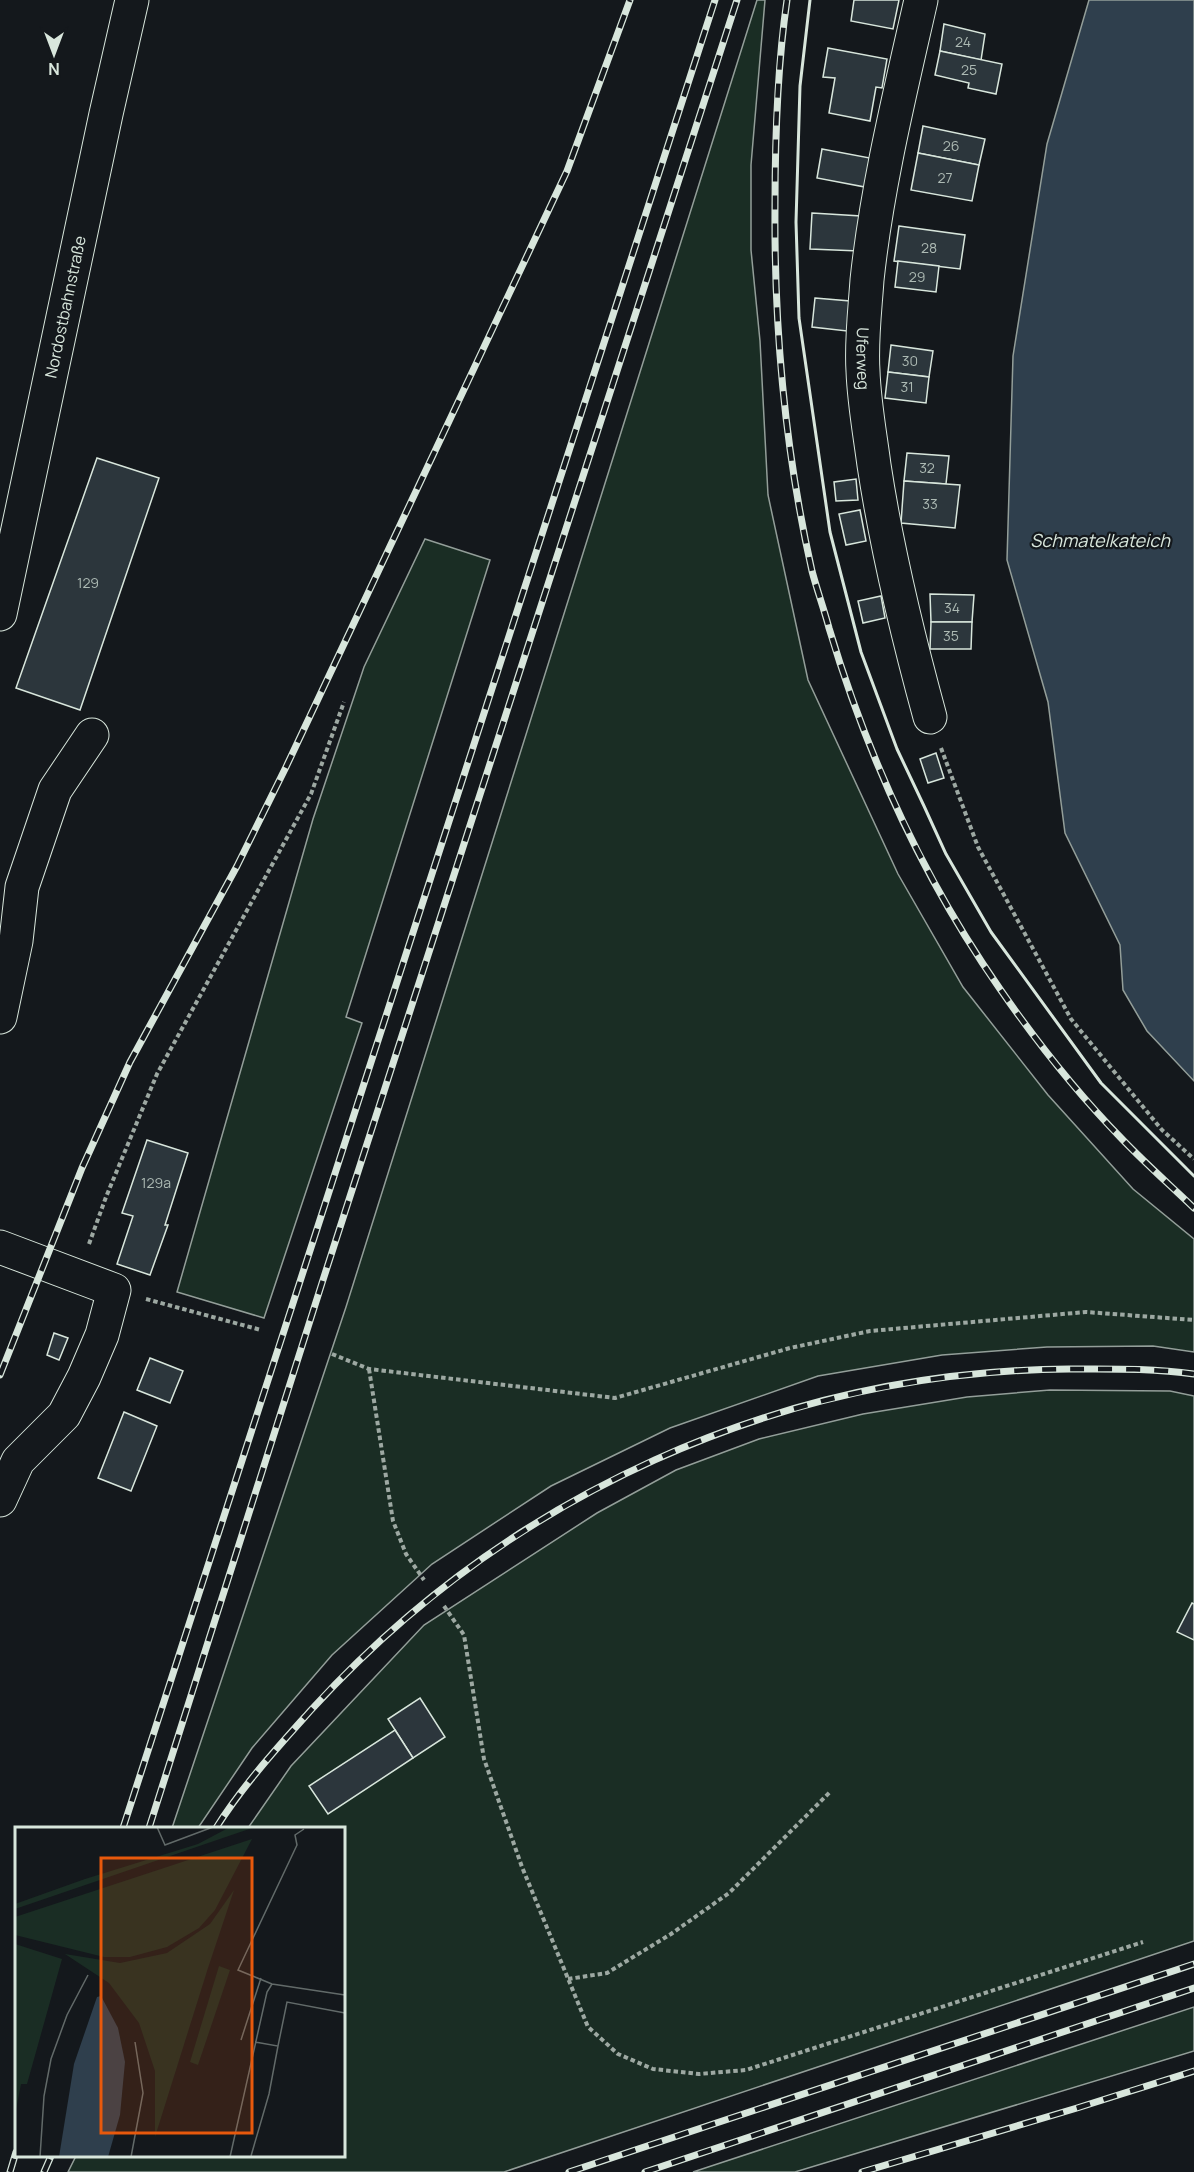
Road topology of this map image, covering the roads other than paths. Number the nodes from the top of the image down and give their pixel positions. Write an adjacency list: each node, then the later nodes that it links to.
1 (132, 0): 3 (street, Nordostbahnstraße)
2 (921, 0): 4 (street, Uferweg)
3 (0, 614)
4 (930, 717)
5 (92, 735): 6 (street)
6 (0, 1017)
7 (0, 1247): 8 (street)
8 (0, 1500)

